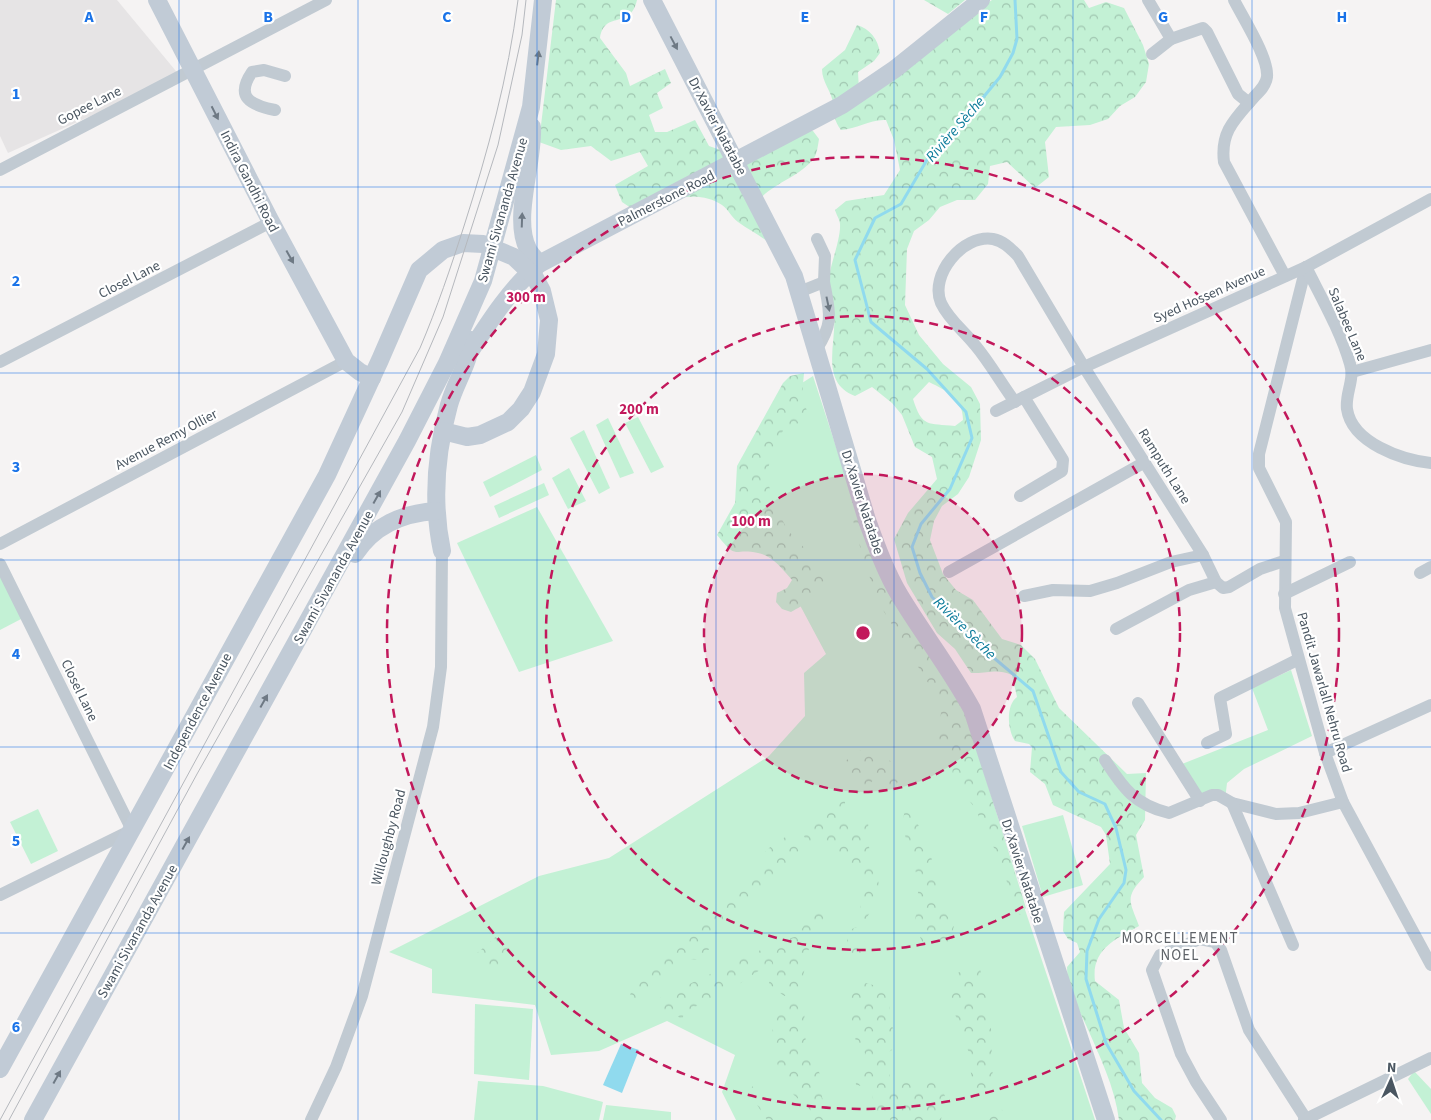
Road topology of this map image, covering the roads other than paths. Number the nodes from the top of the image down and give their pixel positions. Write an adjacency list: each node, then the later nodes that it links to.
1 (157, 0): 10 (main road, Indira Gandhi Road)
2 (326, 0): 10 (street, Gopee Lane)
3 (544, 0): 13 (main road, Swami Sivananda Avenue, one-way to 3)
4 (652, 0): 16 (main road, Dr Xavier Natatabe, one-way to 16)
5 (981, 0): 15 (main road, Palmerstone Road)
6 (1148, 0): 8 (street)
7 (1234, 0): 12 (street)
8 (1171, 39): 9 (street); 12 (street)
9 (1152, 54)
10 (193, 70): 17 (street, Gopee Lane); 20 (main road, Indira Gandhi Road, one-way to 20)
11 (285, 76): 14 (street)
12 (1249, 103): 24 (street)
13 (531, 107): 22 (main road, one-way to 13); 25 (main road, Swami Sivananda Avenue)
14 (275, 110)
15 (830, 112): 16 (main road, Palmerstone Road); 19 (main road)
16 (736, 162): 19 (main road, Dr Xavier Natatabe); 22 (main road, Palmerstone Road)
17 (0, 170)
18 (1431, 199): 23 (street, Syed Hossen Avenue)
19 (761, 209): 27 (main road, Dr Xavier Natatabe)
20 (271, 222): 31 (main road, Indira Gandhi Road, one-way to 31); 32 (street, Closel Lane)
21 (816, 239): 26 (street)
22 (540, 264): 28 (main road, Palmerstone Road)
23 (1306, 267): 24 (street, Syed Hossen Avenue); 34 (street, Salabee Lane); 46 (street, Pandit Jawarlall Nehru Road)
24 (1285, 276): 33 (street, Syed Hossen Avenue)
25 (483, 281): 28 (main road); 55 (main road, Swami Sivananda Avenue, one-way to 25)
26 (824, 282): 27 (street); 29 (street, one-way to 29)
27 (799, 292): 29 (main road, Dr Xavier Natatabe)
28 (471, 350): 38 (main road)
29 (816, 350): 75 (main road, Dr Xavier Natatabe)
30 (1431, 350): 34 (street)
31 (346, 361): 35 (main road); 43 (street, Avenue Remy Ollier)
32 (0, 362)
33 (1084, 368): 36 (street, Syed Hossen Avenue); 36 (street, Ramputh Lane); 39 (street, Ramputh Lane)
34 (1352, 372): 40 (street, Salabee Lane)
35 (372, 378): 38 (main road, Independence Avenue); 66 (main road, Independence Avenue)
36 (1019, 400): 37 (street, Syed Hossen Avenue); 41 (street)
37 (996, 411)
38 (443, 431): 42 (main road)
39 (1145, 462): 45 (street, Ramputh Lane); 50 (street)
40 (1431, 463)
41 (1020, 496)
42 (436, 511): 44 (main road); 55 (main road)
43 (0, 544)
44 (442, 551): 74 (street, Willoughby Road)
45 (1203, 555): 52 (street, Ramputh Lane); 54 (street)
46 (1284, 562): 52 (street); 53 (street, Pandit Jawarlall Nehru Road)
47 (1350, 562): 53 (street)
48 (0, 564): 66 (street, Closel Lane)
49 (1431, 567): 51 (street)
50 (948, 572)
51 (1420, 574)
52 (1216, 582): 56 (street)
53 (1284, 594): 57 (street, Pandit Jawarlall Nehru Road)
54 (1024, 596)
55 (321, 598): 73 (main road, Swami Sivananda Avenue, one-way to 55)
56 (1116, 629)
57 (1298, 660): 60 (street); 61 (street, Pandit Jawarlall Nehru Road)
58 (1138, 703): 63 (street)
59 (1431, 705): 61 (street)
60 (1207, 743)
61 (1325, 753): 64 (street, Pandit Jawarlall Nehru Road)
62 (1105, 760): 63 (street)
63 (1200, 801): 65 (street)
64 (1343, 802): 65 (street); 69 (street, Pandit Jawarlall Nehru Road)
65 (1232, 803): 68 (street)
66 (132, 830): 67 (street); 71 (main road, Independence Avenue)
67 (0, 895)
68 (1294, 945)
69 (1431, 965)
70 (1431, 1058): 72 (street)
71 (0, 1069)
72 (1310, 1118): 76 (street)
73 (33, 1120)
74 (311, 1120)
75 (1106, 1120)
76 (1221, 1120)

